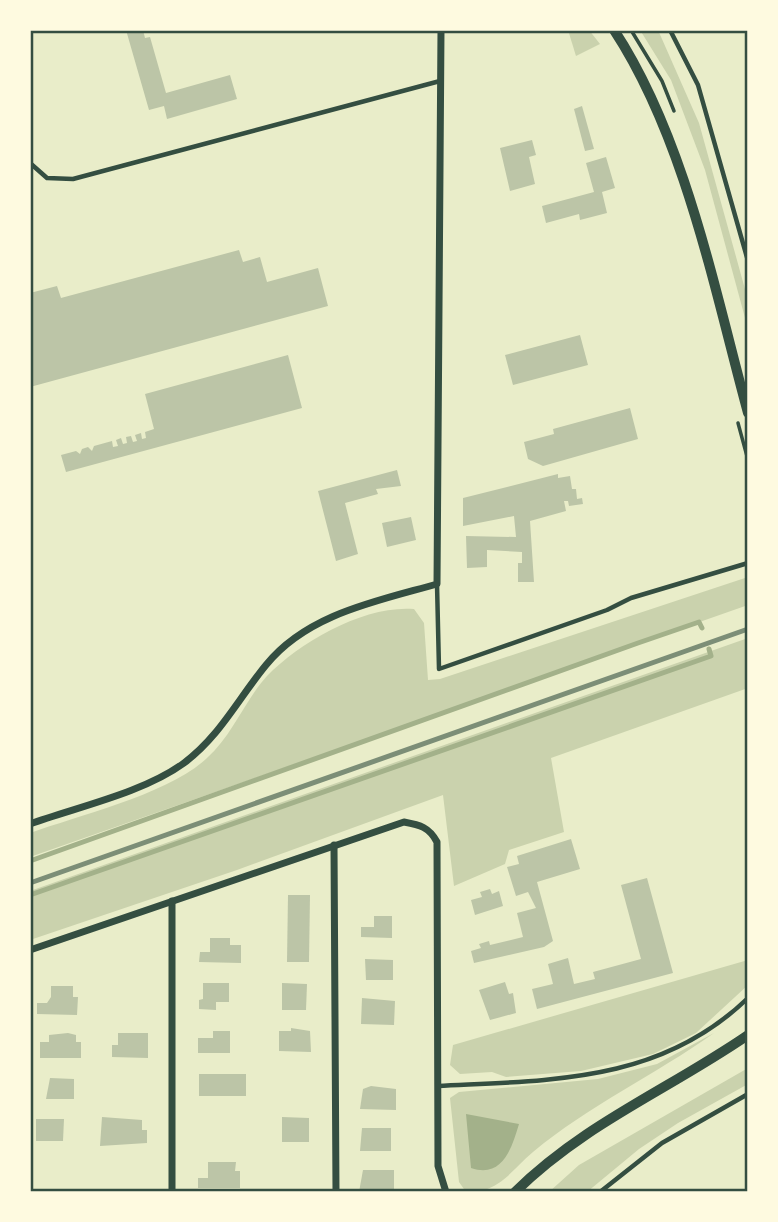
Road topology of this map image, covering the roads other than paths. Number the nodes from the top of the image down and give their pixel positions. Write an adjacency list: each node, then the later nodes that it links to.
1 (441, 30): 4 (street)
2 (614, 30): 7 (street)
3 (670, 30): 6 (lane)
4 (440, 81): 5 (lane); 9 (street)
5 (30, 163)
6 (748, 261)
7 (748, 413)
8 (748, 563): 9 (lane)
9 (437, 584): 10 (street)
10 (30, 824)
11 (334, 845): 12 (street); 16 (street); 19 (street)
12 (172, 901): 13 (street); 18 (street)
13 (30, 950)
14 (748, 998): 16 (lane)
15 (748, 1035): 21 (street)
16 (438, 1086): 20 (street)
17 (748, 1094): 22 (lane)
18 (172, 1192)
19 (335, 1192)
20 (446, 1192)
21 (515, 1192)
22 (600, 1192)

